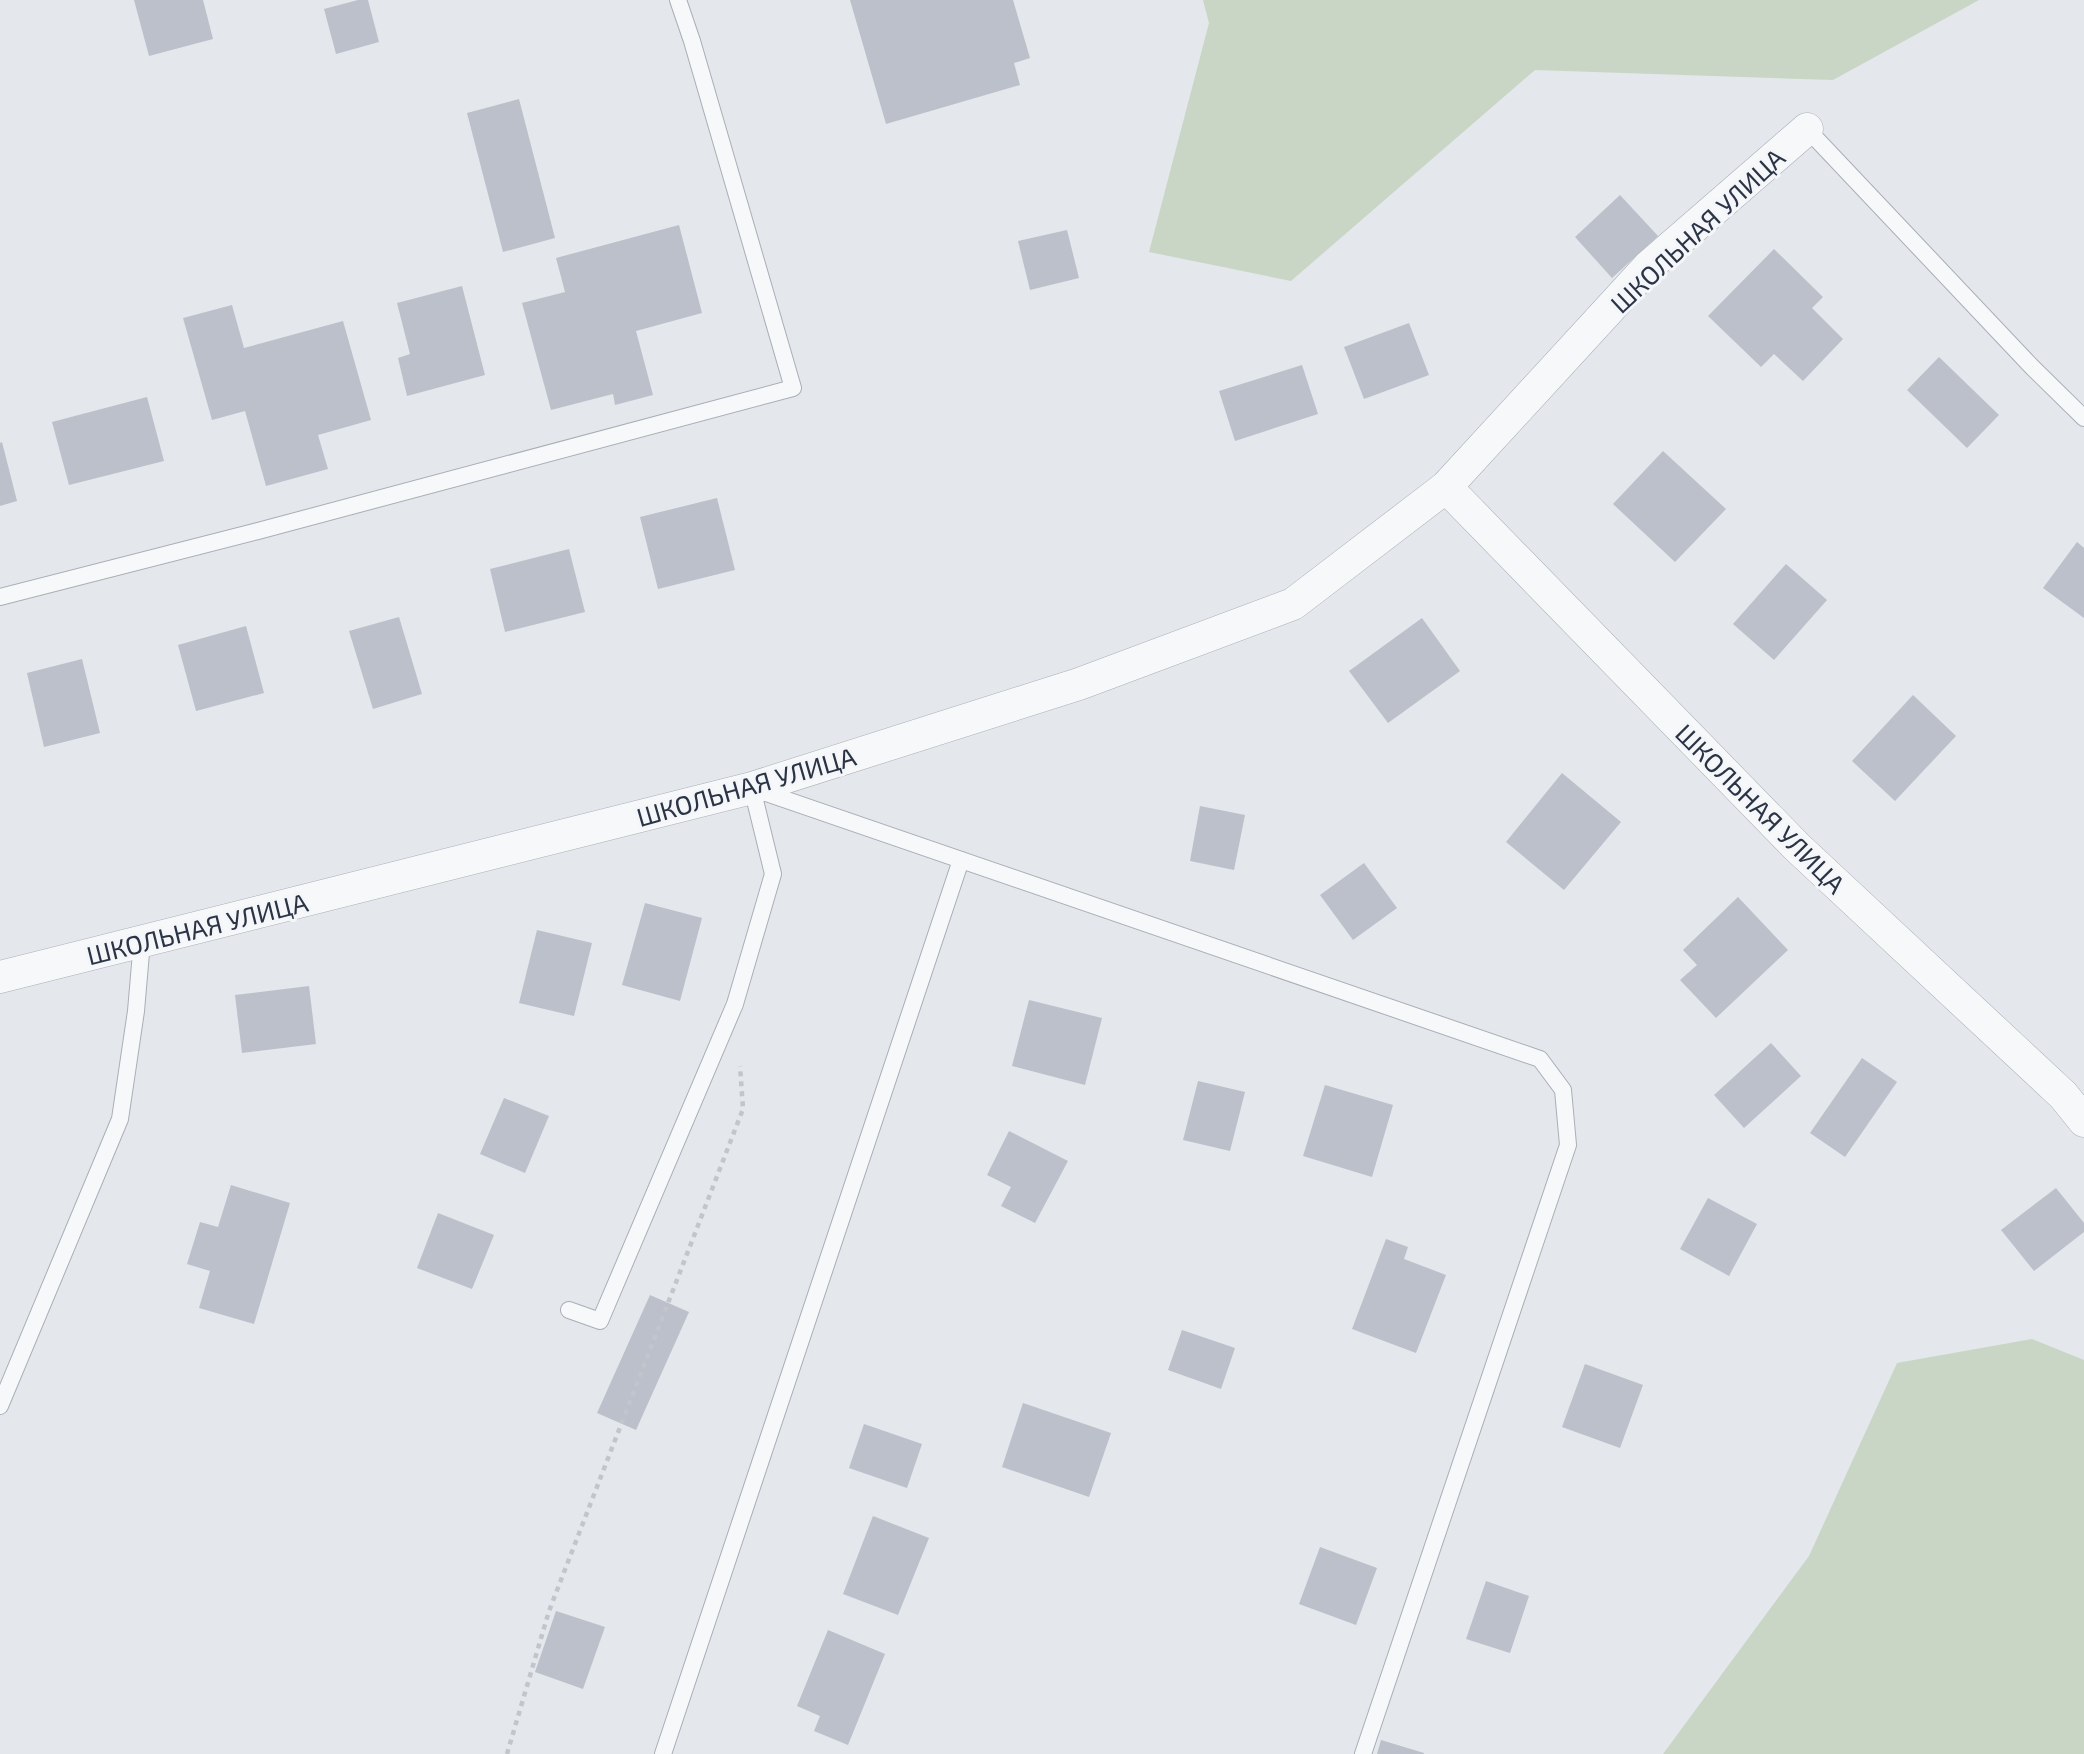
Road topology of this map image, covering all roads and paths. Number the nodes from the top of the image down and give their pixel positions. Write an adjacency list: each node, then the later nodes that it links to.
1 (678, 0): 5 (lane)
2 (1807, 130): 3 (lane); 4 (street, ШКОЛЬНАЯ УЛИЦА)
3 (2084, 418)
4 (1446, 487): 6 (street, ШКОЛЬНАЯ УЛИЦА); 11 (street, ШКОЛЬНАЯ УЛИЦА)
5 (0, 597)
6 (752, 788): 7 (lane); 8 (street, ШКОЛЬНАЯ УЛИЦА); 10 (lane)
7 (961, 860): 15 (lane); 16 (lane)
8 (142, 942): 9 (street, ШКОЛЬНАЯ УЛИЦА); 13 (lane)
9 (0, 977)
10 (735, 1004): 12 (lane); 14 (path)
11 (2084, 1121)
12 (569, 1310)
13 (0, 1406)
14 (507, 1754)
15 (663, 1754)
16 (1363, 1754)

